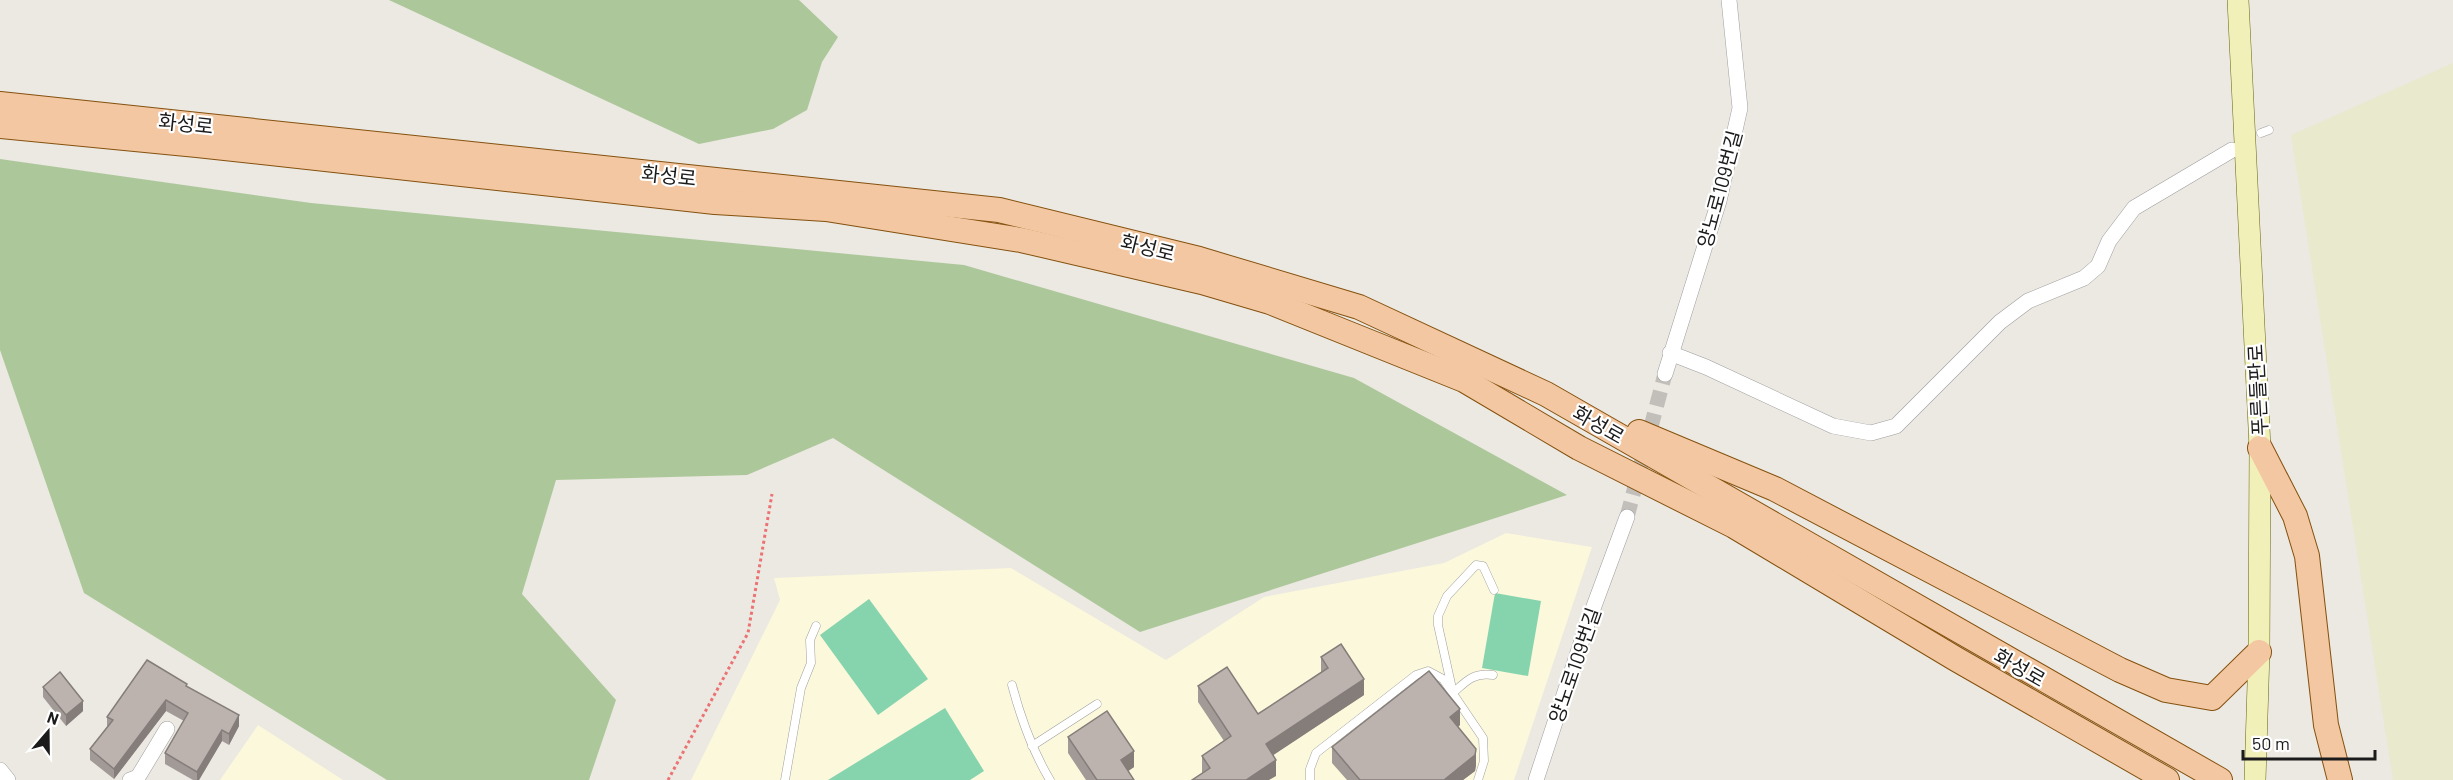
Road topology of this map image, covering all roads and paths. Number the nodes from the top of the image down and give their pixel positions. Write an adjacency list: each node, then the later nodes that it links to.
1 (1728, 0): 6 (street, 양노로109번길)
2 (2238, 0): 9 (main road, 푸른들판로)
3 (0, 104): 8 (main road, 화성로)
4 (0, 126): 22 (main road, 화성로)
5 (2232, 150): 6 (street)
6 (1670, 353): 7 (street, 양노로109번길)
7 (1665, 374)
8 (1546, 394): 14 (main road); 31 (main road, 화성로)
9 (2260, 448): 14 (main road, 푸른들판로); 33 (main road)
10 (772, 494): 25 (path)
11 (1627, 517): 30 (street, 양노로109번길)
12 (1494, 590): 17 (lane)
13 (816, 626): 26 (lane)
14 (2259, 652): 32 (main road, 푸른들판로)
15 (1492, 675): 17 (lane)
16 (1012, 685): 20 (lane)
17 (1453, 693): 28 (lane); 29 (lane)
18 (1097, 704): 20 (lane)
19 (168, 729): 24 (street)
20 (1032, 746): 27 (lane)
21 (0, 770): 23 (street)
22 (2166, 779)
23 (8, 780)
24 (130, 780)
25 (668, 780)
26 (785, 780)
27 (1049, 780)
28 (1310, 780)
29 (1478, 780)
30 (1536, 780)
31 (2220, 780)
32 (2255, 780)
33 (2340, 780)

